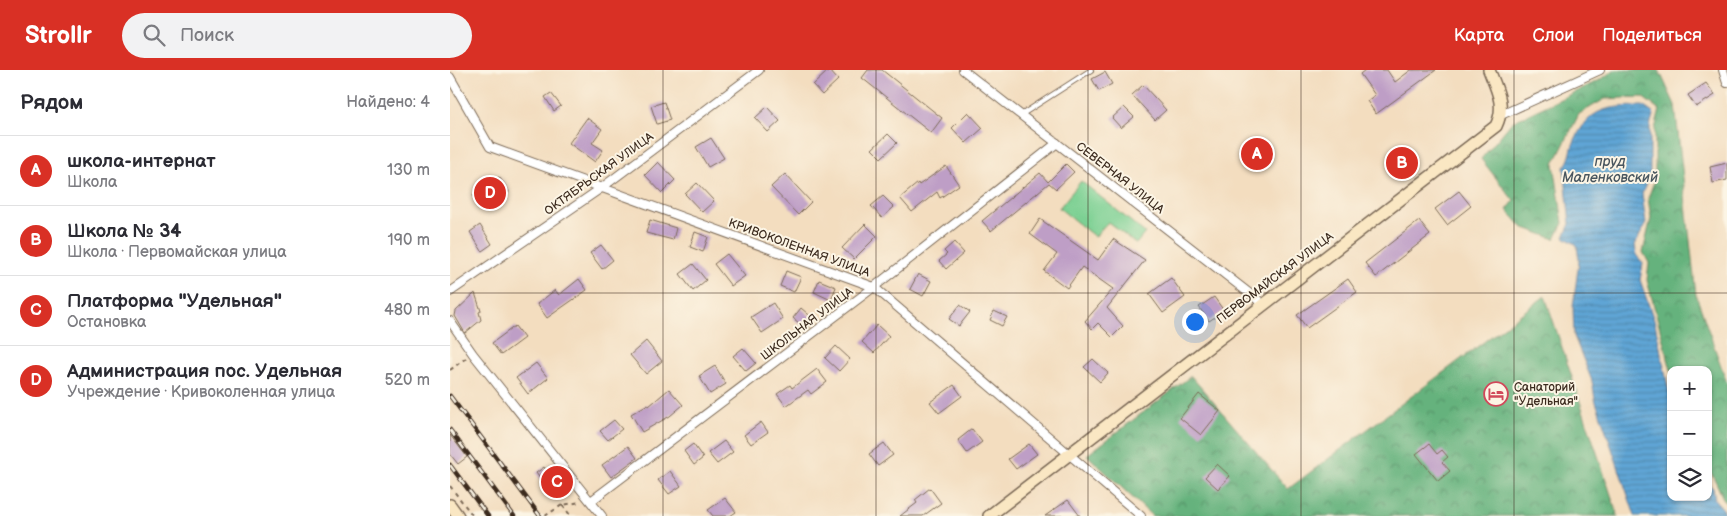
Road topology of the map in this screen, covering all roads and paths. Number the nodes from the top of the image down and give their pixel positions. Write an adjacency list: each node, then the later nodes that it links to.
1 (759, 70): 12 (street, ОКТЯБРЬСКАЯ УЛИЦА)
2 (963, 70): 9 (street, СЕВЕРНАЯ УЛИЦА)
3 (1091, 70): 9 (lane)
4 (1489, 70): 10 (main road)
5 (1600, 70): 10 (street)
6 (1723, 70): 8 (street)
7 (450, 78): 12 (street, КРИВОКОЛЕННАЯ УЛИЦА)
8 (1727, 83)
9 (1021, 115): 11 (street, СЕВЕРНАЯ УЛИЦА)
10 (1501, 115): 15 (main road, ПЕРВОМАЙСКАЯ УЛИЦА)
11 (1057, 143): 13 (street, ШКОЛЬНАЯ УЛИЦА); 15 (street, СЕВЕРНАЯ УЛИЦА)
12 (600, 189): 13 (street, КРИВОКОЛЕННАЯ УЛИЦА); 14 (street, ОКТЯБРЬСКАЯ УЛИЦА)
13 (874, 287): 19 (street, КРИВОКОЛЕННАЯ УЛИЦА); 21 (street, ШКОЛЬНАЯ УЛИЦА)
14 (450, 292)
15 (1263, 304): 19 (main road, ПЕРВОМАЙСКАЯ УЛИЦА)
16 (450, 321): 17 (street)
17 (472, 354): 18 (path); 21 (street)
18 (450, 370)
19 (1070, 456): 29 (main road, ПЕРВОМАЙСКАЯ УЛИЦА); 30 (street, КРИВОКОЛЕННАЯ УЛИЦА)
20 (450, 486): 25 (path)
21 (591, 501): 23 (path); 28 (street)
22 (450, 505): 24 (main road)
23 (562, 505): 26 (path); 27 (path)
24 (458, 516)
25 (472, 516)
26 (545, 516)
27 (571, 516)
28 (602, 516)
29 (989, 516)
30 (1141, 516)

